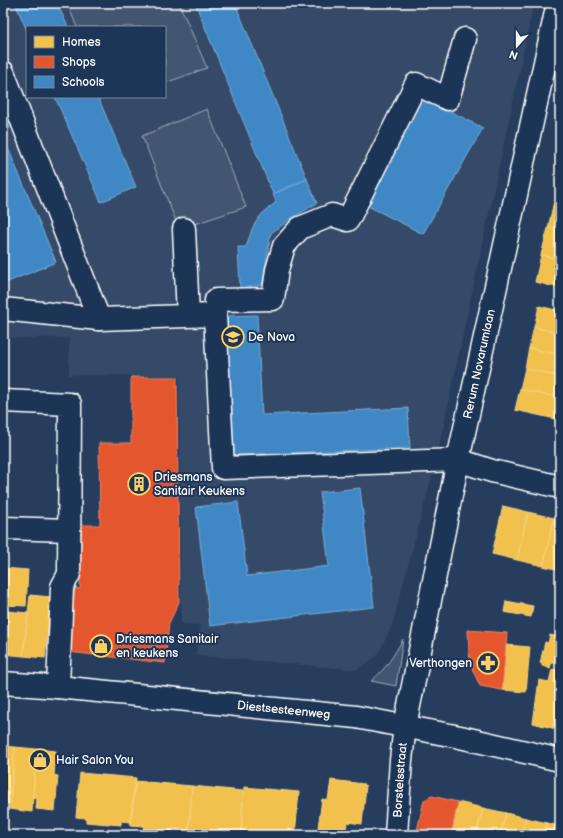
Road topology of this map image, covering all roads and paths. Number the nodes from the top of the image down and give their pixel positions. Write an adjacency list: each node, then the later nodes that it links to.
1 (558, 3): 10 (street, Rerum Novarumlaan)
2 (465, 39): 6 (street)
3 (3, 72): 8 (street)
4 (184, 229): 7 (street)
5 (3, 309): 8 (street)
6 (215, 315): 7 (street); 10 (street)
7 (188, 316): 8 (street)
8 (99, 319)
9 (3, 401): 13 (street)
10 (458, 460): 11 (street); 16 (street, Rerum Novarumlaan)
11 (560, 487)
12 (3, 528): 13 (street)
13 (69, 530): 15 (street)
14 (3, 683): 15 (street, Diestsesteenweg)
15 (58, 687): 16 (street, Diestsesteenweg)
16 (405, 726): 17 (street, Diestsesteenweg); 18 (street, Borstelsstraat)
17 (560, 760)
18 (396, 835)

